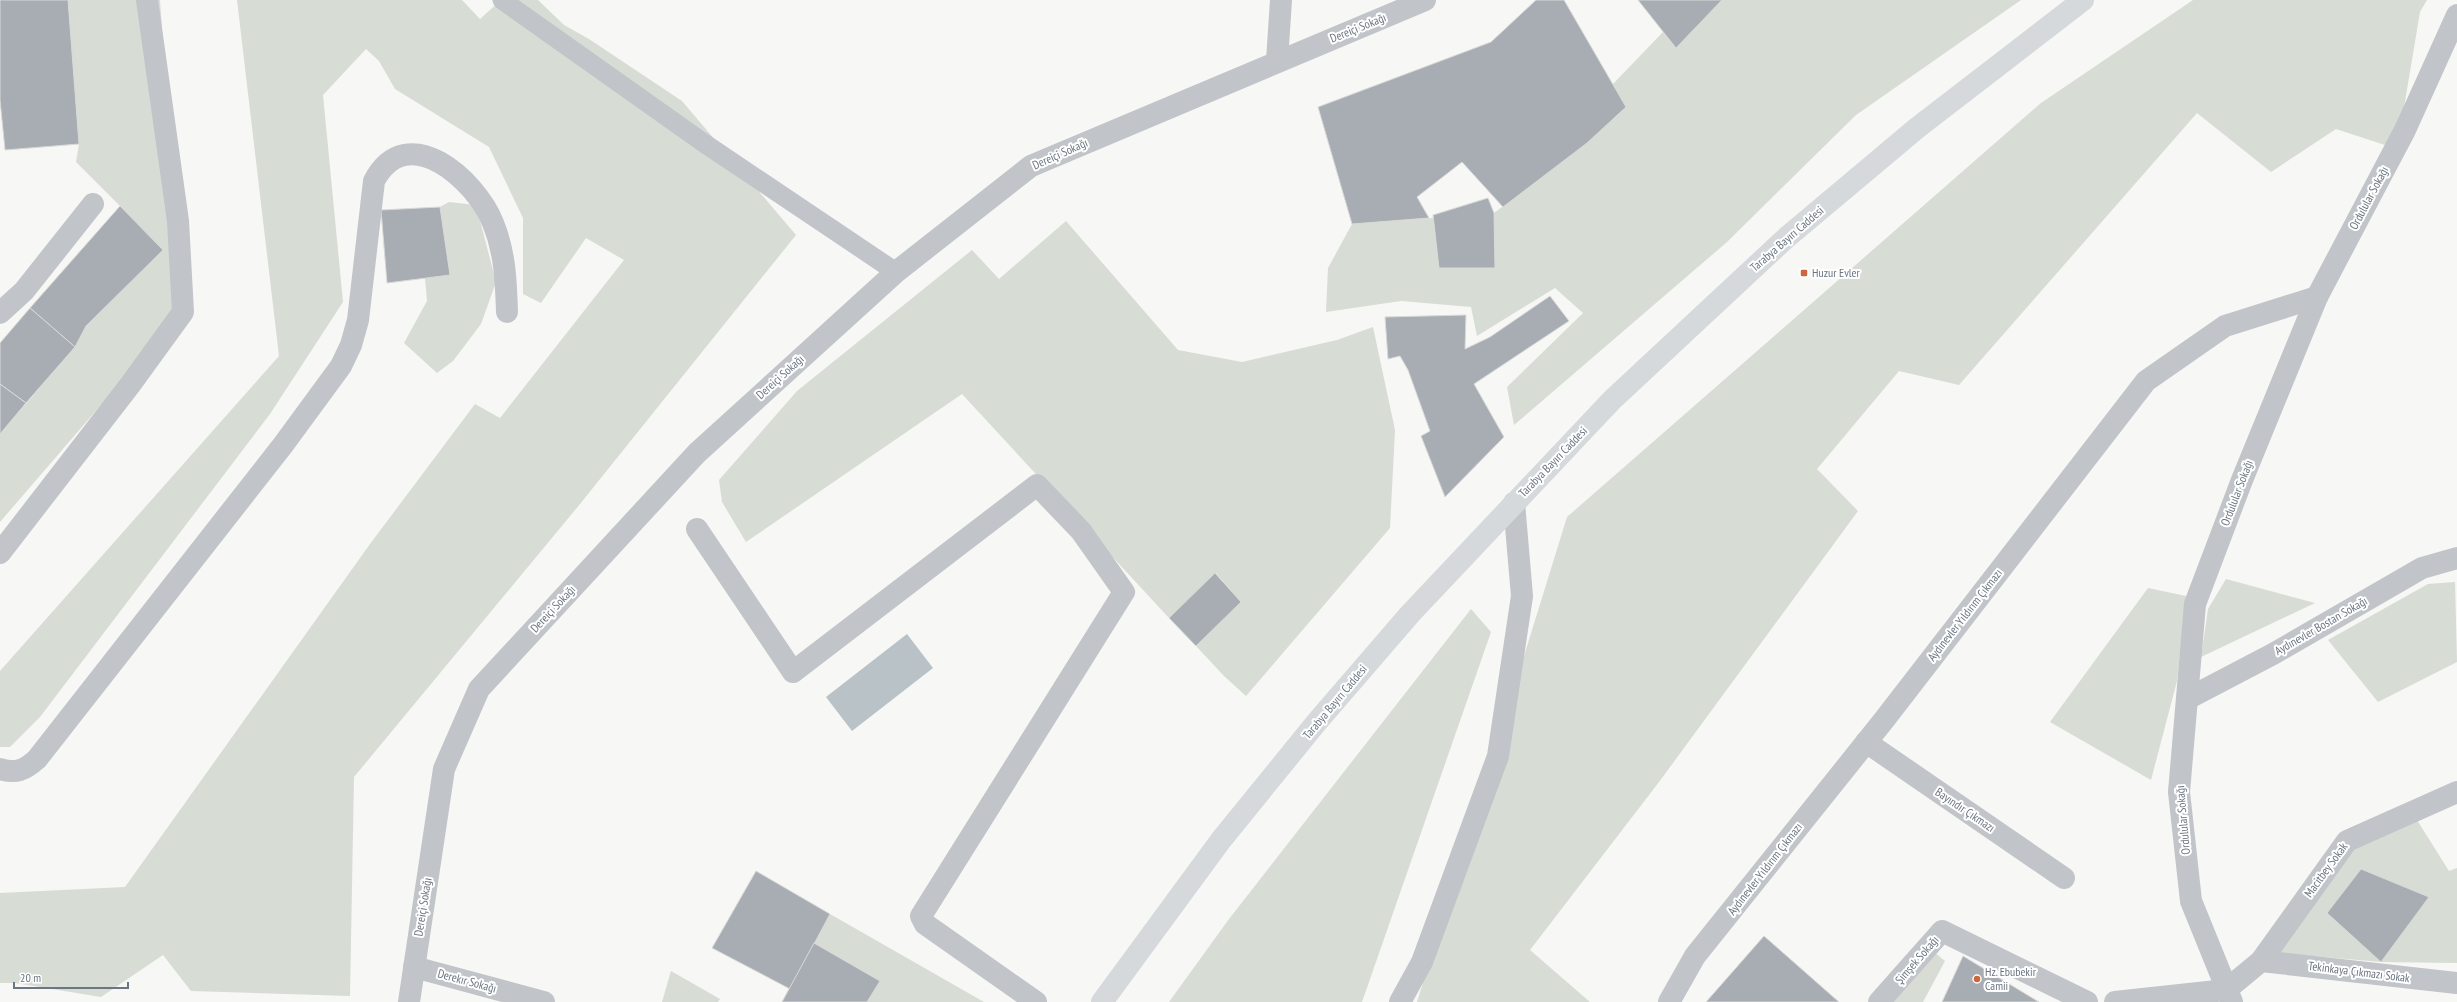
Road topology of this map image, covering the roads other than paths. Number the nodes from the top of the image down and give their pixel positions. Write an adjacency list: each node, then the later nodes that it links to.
1 (147, 0): 15 (street)
2 (502, 0): 9 (lane)
3 (1281, 0): 7 (street)
4 (1425, 0): 7 (street, Dereiçi Sokağı)
5 (2082, 0): 13 (main road, Tarabya Bayırı Caddesi)
6 (2457, 16): 10 (street, Ordulular Sokağı)
7 (1277, 61): 9 (street, Dereiçi Sokağı)
8 (93, 204): 12 (street)
9 (896, 272): 23 (street, Dereiçi Sokağı)
10 (2317, 297): 17 (street, Ordulular Sokağı); 18 (street, Aydınevler Yıldırım Çıkmazı)
11 (507, 312): 19 (street)
12 (0, 313)
13 (1514, 503): 29 (main road, Tarabya Bayırı Caddesi); 30 (street)
14 (697, 529): 28 (street)
15 (0, 552)
16 (2457, 558): 17 (street, Aydınevler Bostan Sokağı)
17 (2187, 699): 25 (street, Ordulular Sokağı)
18 (1866, 742): 21 (street, Bayındır Çıkmazı); 31 (street, Aydınevler Yıldırım Çıkmazı)
19 (0, 769)
20 (2457, 792): 22 (street, Macitbey Sokak)
21 (2064, 878)
22 (2261, 960): 24 (street, Tekinkaya Çıkmazı Sokak); 25 (street, Macitbey Sokak)
23 (414, 966): 26 (street, Dereiçi Sokağı); 27 (street, Derekır Sokağı)
24 (2457, 983)
25 (2229, 996): 34 (street)
26 (409, 1002)
27 (544, 1002)
28 (1036, 1002)
29 (1102, 1002)
30 (1400, 1002)
31 (1669, 1002)
32 (1879, 1002): 33 (street, Şimşek Sokağı)
33 (2088, 1002)
34 (2115, 1002)

